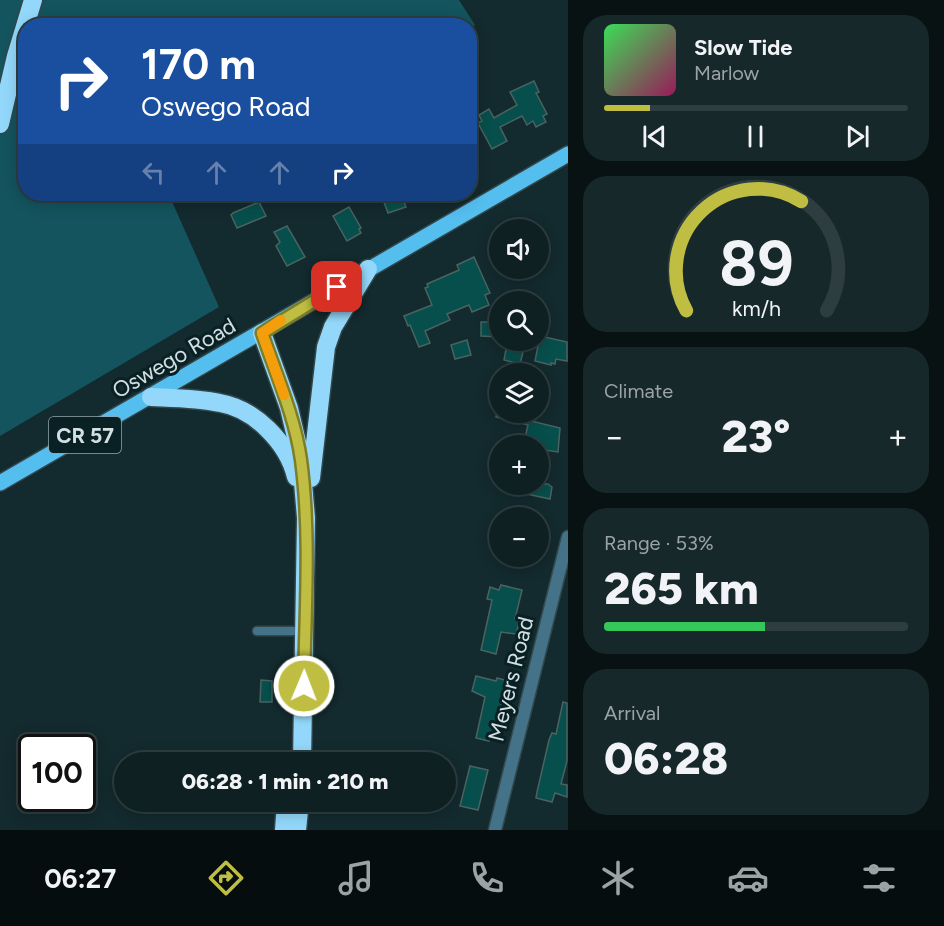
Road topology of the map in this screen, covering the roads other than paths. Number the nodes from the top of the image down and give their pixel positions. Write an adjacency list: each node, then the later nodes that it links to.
1 (33, 0): 2 (highway)
2 (28, 18)
3 (18, 49): 4 (highway)
4 (0, 124)
5 (567, 154): 6 (main road, CR 57)
6 (368, 269): 7 (main road, Oswego Road / CR 57); 10 (highway)
7 (262, 333): 8 (main road, Oswego Road / CR 57); 10 (highway)
8 (151, 397): 9 (main road, Oswego Road / CR 57); 10 (highway)
9 (0, 483)
10 (306, 518): 13 (highway)
11 (567, 537): 21 (street, Meyers Road)
12 (257, 631): 13 (lane)
13 (305, 631): 14 (highway)
14 (304, 686): 15 (highway); 16 (highway)
15 (293, 752)
16 (302, 752)
17 (285, 812): 19 (highway)
18 (299, 812): 20 (highway)
19 (284, 830)
20 (297, 830)
21 (495, 830)

